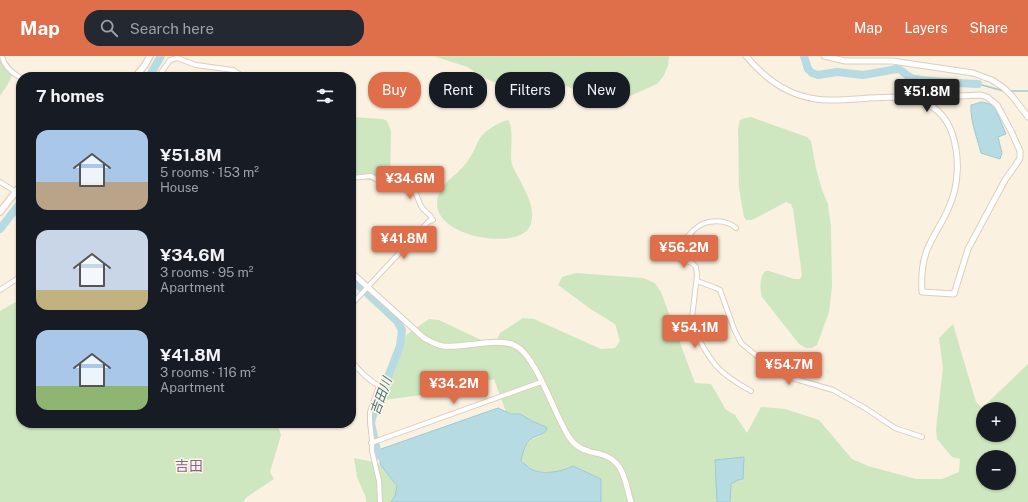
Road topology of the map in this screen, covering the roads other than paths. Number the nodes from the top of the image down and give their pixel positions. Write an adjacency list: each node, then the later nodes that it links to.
1 (2, 56): 8 (street)
2 (150, 56): 5 (main road)
3 (746, 56): 9 (street)
4 (824, 56): 10 (street)
5 (140, 72)
6 (162, 72): 7 (street)
7 (236, 72)
8 (16, 75)
9 (930, 104): 9 (street)
10 (1028, 116)
11 (356, 178): 21 (street)
12 (0, 182): 13 (street)
13 (16, 192): 14 (main road)
14 (0, 212)
15 (736, 228): 16 (street)
16 (667, 243)
17 (674, 257): 20 (street)
18 (356, 277): 21 (street)
19 (16, 280): 22 (street)
20 (697, 281): 26 (street); 27 (street)
21 (367, 287): 23 (street); 25 (street)
22 (0, 290)
23 (356, 299)
24 (356, 367): 28 (street)
25 (541, 382): 28 (street); 30 (street)
26 (751, 392)
27 (922, 437)
28 (371, 443): 29 (street)
29 (380, 502)
30 (631, 502)

